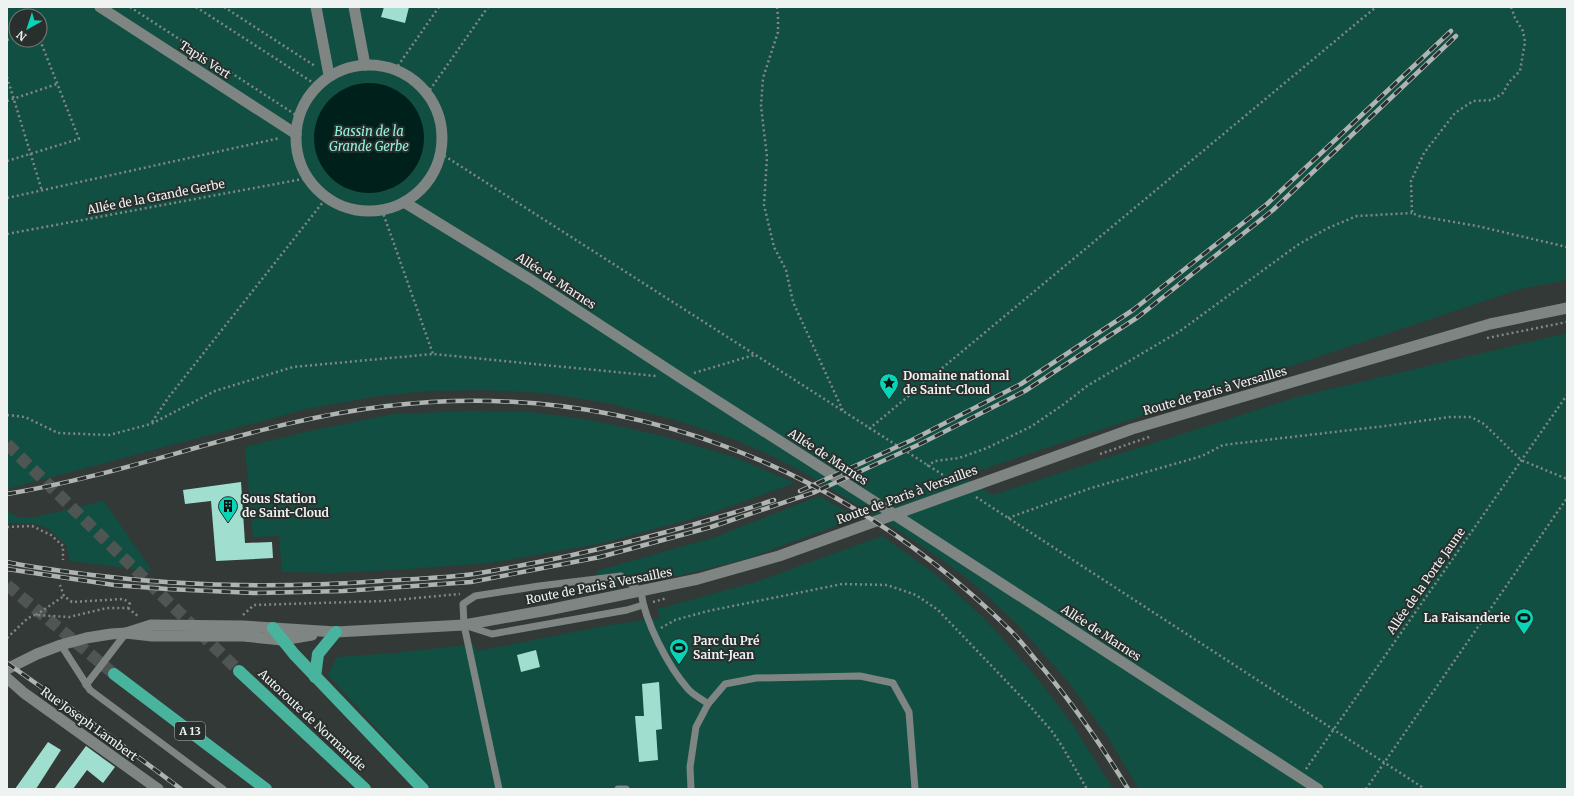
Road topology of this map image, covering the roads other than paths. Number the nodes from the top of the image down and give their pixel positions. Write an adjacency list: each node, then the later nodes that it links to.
1 (100, 7): 6 (street, Tapis Vert)
2 (316, 7): 5 (street)
3 (354, 7): 4 (street)
4 (365, 65): 5 (street); 7 (street)
5 (329, 75): 6 (street)
6 (296, 134): 7 (street)
7 (404, 202): 34 (street, Allée de Marnes)
8 (1567, 308): 9 (street, Route de Paris à Versailles)
9 (641, 592): 10 (lane); 11 (street, Route de Paris à Versailles); 11 (lane)
10 (643, 605): 11 (lane); 23 (lane)
11 (464, 625): 13 (street, Route de Paris à Versailles); 29 (lane)
12 (273, 628): 13 (street, Route de Paris à Versailles); 14 (street, Route de Paris à Versailles); 15 (highway)
13 (336, 632): 15 (street); 20 (highway)
14 (126, 633): 15 (street); 16 (street); 22 (lane)
15 (282, 640): 20 (highway)
16 (61, 645): 17 (street); 22 (lane)
17 (12, 666)
18 (239, 671): 27 (highway, Autoroute de Normandie)
19 (114, 674): 26 (highway, A 13)
20 (315, 677): 28 (highway)
21 (7, 678): 24 (street, Rue Joseph Lambert)
22 (86, 685): 25 (lane)
23 (708, 704): 32 (lane); 33 (lane)
24 (158, 789)
25 (223, 789)
26 (266, 789)
27 (365, 789)
28 (423, 789)
29 (499, 789)
30 (618, 789): 31 (lane)
31 (626, 789)
32 (692, 789)
33 (915, 789)
34 (1318, 789)

